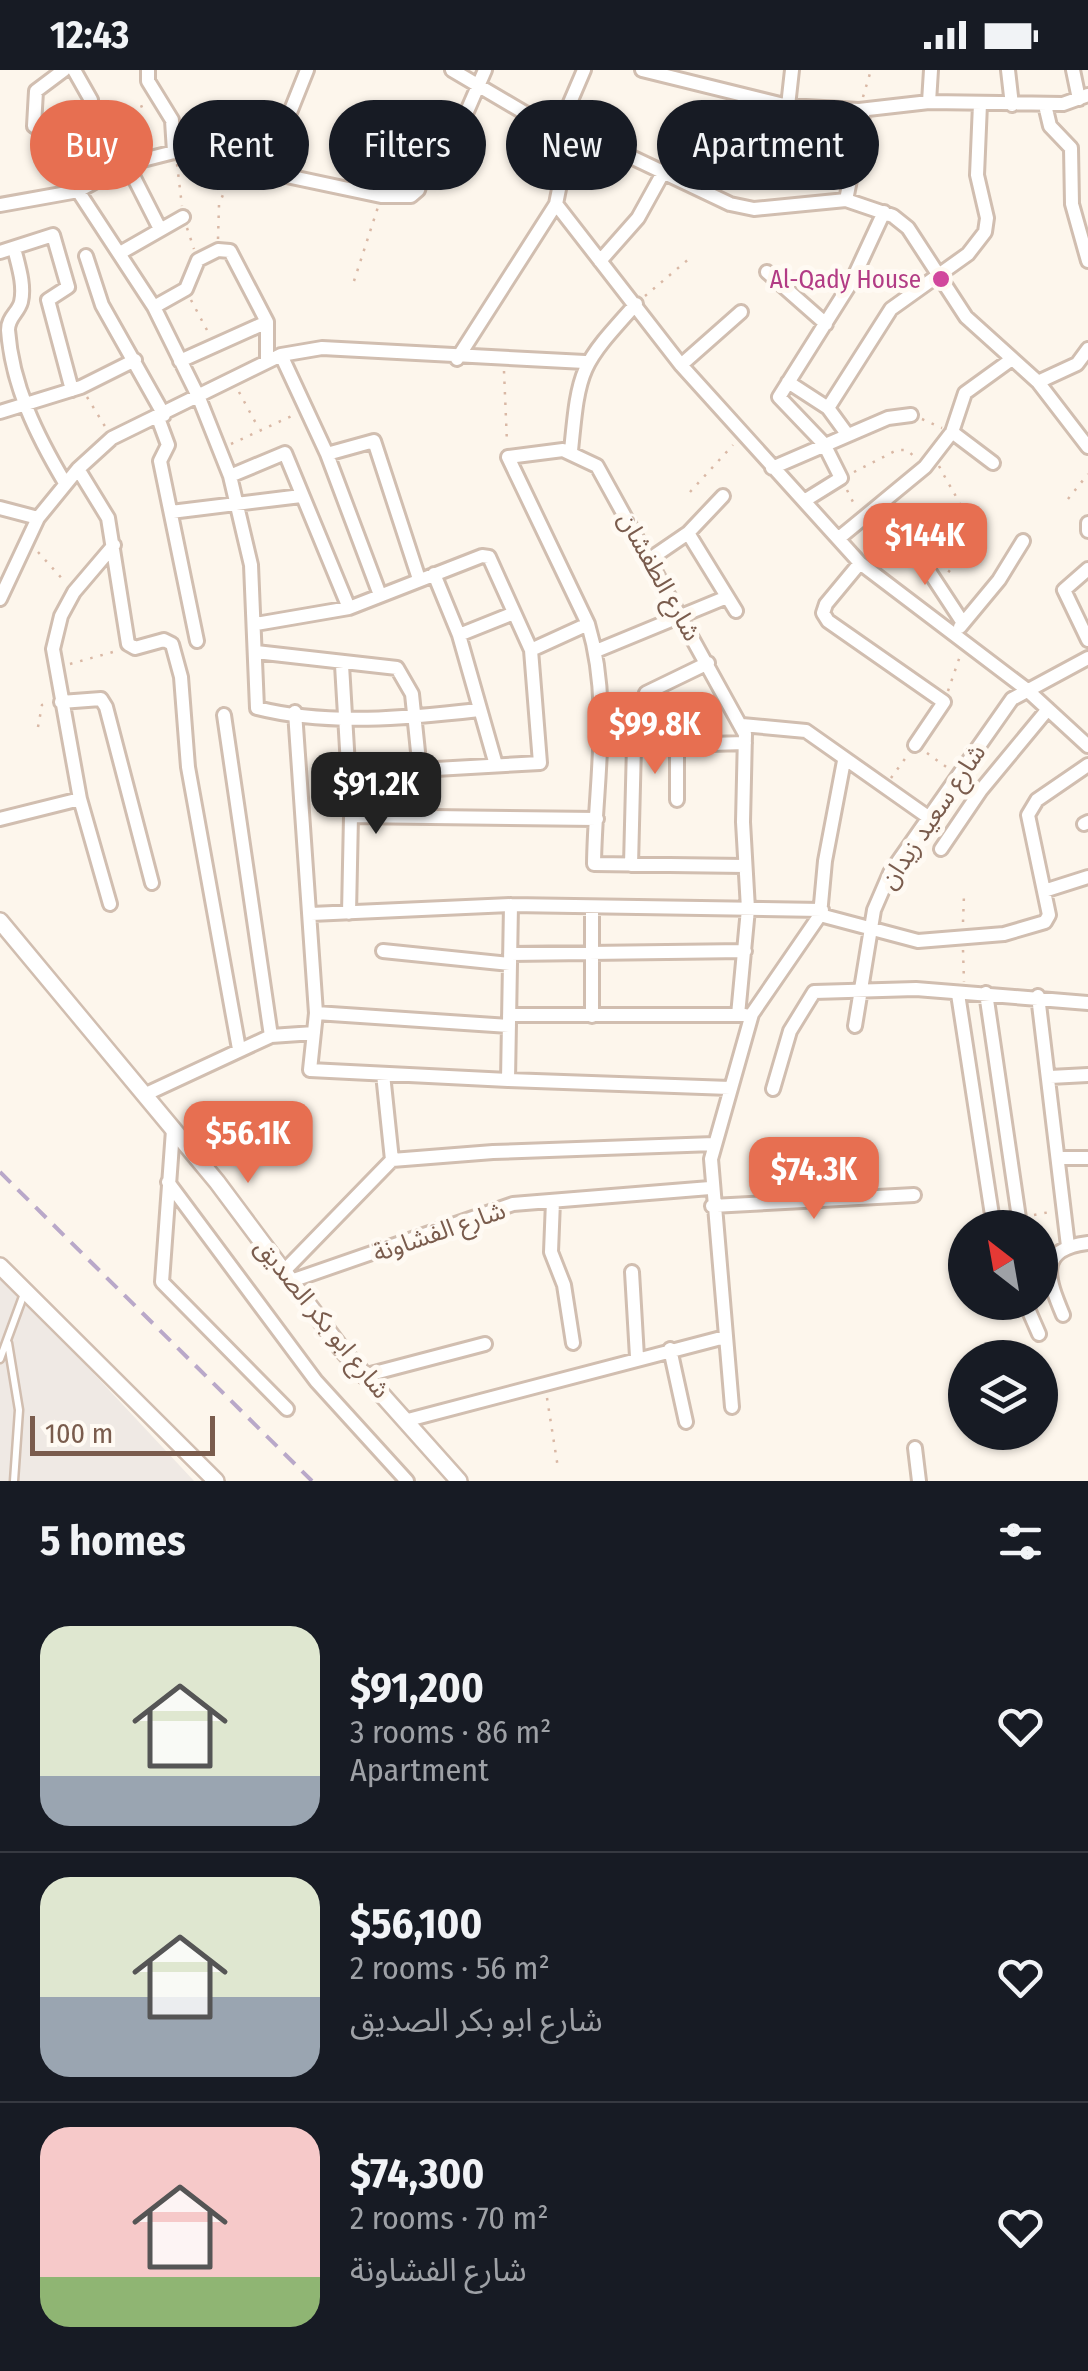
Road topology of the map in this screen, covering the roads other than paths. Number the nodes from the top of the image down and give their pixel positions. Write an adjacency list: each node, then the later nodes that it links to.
1 (64, 70): 16 (street)
2 (74, 70): 17 (street)
3 (148, 70): 28 (street)
4 (307, 70): 18 (street)
5 (452, 70): 14 (street)
6 (485, 70): 14 (street)
7 (584, 70): 19 (street)
8 (642, 70): 13 (street)
9 (792, 70): 21 (street)
10 (931, 70): 22 (street)
11 (1008, 70): 25 (street)
12 (1073, 70): 15 (street)
13 (696, 77): 20 (street)
14 (476, 86): 23 (street); 29 (street)
15 (1083, 97): 26 (street)
16 (35, 100)
17 (91, 100)
18 (295, 100)
19 (574, 100)
20 (769, 100)
21 (789, 100)
22 (928, 102): 24 (street); 27 (street)
23 (506, 103)
24 (980, 104): 25 (street); 48 (street)
25 (1012, 104): 26 (street)
26 (1045, 106): 46 (street)
27 (879, 108)
28 (173, 136)
29 (309, 178)
30 (657, 184): 45 (street)
31 (140, 190): 41 (street)
32 (557, 190): 37 (street)
33 (698, 190): 36 (street)
34 (848, 190): 36 (street)
35 (78, 191): 38 (street); 43 (street)
36 (846, 200): 39 (street)
37 (556, 204): 45 (street); 56 (street)
38 (0, 205)
39 (884, 212): 48 (street); 53 (street)
40 (183, 217): 41 (street)
41 (159, 227): 43 (street)
42 (7, 250): 65 (street); 67 (street)
43 (120, 253): 50 (street)
44 (86, 256): 58 (street)
45 (600, 261): 49 (street)
46 (1088, 262)
47 (767, 272): 53 (street)
48 (936, 275): 57 (street); 68 (street)
49 (636, 304): 61 (street); 62 (street)
50 (154, 306): 52 (street); 59 (street)
51 (741, 312): 62 (street)
52 (268, 322): 59 (street); 60 (street)
53 (826, 324): 63 (street)
54 (1088, 349): 64 (street)
55 (281, 354): 56 (street); 60 (street); 77 (street)
56 (457, 358): 61 (street)
57 (1012, 359): 64 (street); 72 (street)
58 (135, 360): 65 (street); 71 (street)
59 (180, 361): 66 (street)
60 (267, 361): 66 (street)
61 (585, 362): 76 (street)
62 (681, 365): 79 (street)
63 (788, 382): 68 (street); 74 (street)
64 (1038, 382): 75 (street)
65 (76, 388): 67 (street)
66 (199, 398): 71 (street); 81 (street)
67 (25, 406): 69 (street); 82 (street)
68 (828, 408): 73 (street)
69 (0, 412)
70 (911, 415): 73 (street)
71 (161, 417): 80 (street); 89 (street)
72 (952, 432): 78 (street); 87 (street)
73 (847, 434): 74 (street)
74 (824, 444): 79 (street); 85 (street)
75 (1088, 448)
76 (570, 450): 97 (street, شارع الطفشان); 111 (street)
77 (327, 454): 101 (street); 102 (street)
78 (994, 462)
79 (772, 468): 85 (street)
80 (78, 469): 82 (street); 96 (street)
81 (230, 476): 83 (street); 86 (street)
82 (66, 484): 90 (street)
83 (301, 496): 86 (street); 105 (street)
84 (723, 496): 93 (street)
85 (804, 502): 94 (street)
86 (238, 503): 89 (street); 110 (street)
87 (885, 504): 94 (street); 109 (street)
88 (0, 508): 90 (street)
89 (171, 512): 114 (street)
90 (38, 518): 104 (street)
91 (1088, 523): 92 (street)
92 (1088, 531)
93 (688, 533): 97 (street); 103 (street)
94 (839, 538): 98 (street)
95 (1023, 540): 109 (street)
96 (114, 545): 124 (street); 180 (street)
97 (650, 559): 108 (street, شارع الطفشان)
98 (860, 563): 115 (street); 134 (street)
99 (1088, 569): 113 (street)
100 (434, 574): 101 (street); 107 (street); 112 (street)
101 (419, 579): 102 (street)
102 (380, 595): 105 (street)
103 (727, 597): 106 (street); 108 (street)
104 (0, 599)
105 (349, 608): 110 (street)
106 (736, 611)
107 (514, 612): 112 (street); 116 (street)
108 (683, 618): 117 (street); 120 (street, شارع الطفشان)
109 (963, 623): 115 (street)
110 (256, 624): 118 (street)
111 (588, 624): 116 (street); 117 (street)
112 (459, 635): 126 (street)
113 (1088, 640)
114 (198, 641)
115 (958, 641): 122 (street)
116 (531, 650): 139 (street)
117 (596, 651): 135 (street)
118 (256, 652): 121 (street); 127 (street)
119 (1088, 658): 122 (street, شارع سعيد زيدان)
120 (708, 663): 123 (street); 131 (street, شارع الطفشان)
121 (342, 665): 129 (street); 130 (street)
122 (1026, 689): 125 (street); 146 (street, شارع سعيد زيدان)
123 (646, 693)
124 (62, 702): 143 (street); 153 (street)
125 (1048, 709): 137 (street); 149 (street)
126 (480, 710): 130 (street); 139 (street)
127 (294, 712): 129 (street); 160 (street)
128 (224, 715): 179 (street)
129 (342, 717): 130 (street); 142 (street)
130 (415, 717): 141 (street)
131 (742, 725): 132 (street, شارع الطفشان); 138 (street)
132 (745, 743): 133 (street); 151 (street, شارع الطفشان)
133 (677, 744): 136 (street); 144 (street)
134 (914, 744)
135 (602, 746): 136 (street); 148 (street)
136 (634, 746): 150 (street)
137 (1088, 746)
138 (844, 761): 146 (street); 159 (street)
139 (496, 765): 141 (street)
140 (1088, 766): 154 (street)
141 (420, 771): 142 (street)
142 (348, 774): 145 (street)
143 (80, 799): 147 (street); 155 (street)
144 (678, 800)
145 (351, 816): 148 (street); 161 (street)
146 (928, 817): 163 (street, شارع سعيد زيدان)
147 (0, 819)
148 (598, 819): 150 (street)
149 (941, 849)
150 (631, 865): 151 (street)
151 (745, 866): 158 (street, شارع الطفشان)
152 (1088, 877): 154 (street)
153 (152, 883)
154 (1044, 891): 163 (street)
155 (110, 904)
156 (511, 905): 157 (street); 161 (street); 167 (street)
157 (592, 909): 158 (street); 166 (street)
158 (748, 909): 159 (street); 165 (street, شارع الطفشان)
159 (821, 913): 163 (street); 174 (street)
160 (311, 914): 161 (street); 173 (street)
161 (350, 914)
162 (0, 921): 187 (street, شارع ابو بكر الصديق)
163 (872, 926): 168 (street, شارع سعيد زيدان)
164 (383, 951): 167 (street)
165 (745, 951): 166 (street); 174 (street, شارع الطفشان)
166 (592, 954): 167 (street); 175 (street)
167 (510, 959): 176 (street)
168 (859, 991): 170 (street); 177 (street, شارع سعيد زيدان); 186 (street)
169 (986, 993): 170 (street); 171 (street); 199 (street)
170 (960, 994): 198 (street)
171 (1038, 996): 172 (street); 183 (street)
172 (1088, 1004)
173 (316, 1013): 176 (street); 178 (street)
174 (745, 1015): 175 (street); 185 (street)
175 (592, 1016): 176 (street)
176 (509, 1020): 184 (street)
177 (855, 1026)
178 (314, 1033): 179 (street); 181 (street)
179 (271, 1036): 180 (street)
180 (239, 1049): 187 (street)
181 (383, 1074): 184 (street); 192 (street)
182 (1088, 1075): 183 (street)
183 (1050, 1077): 190 (street)
184 (508, 1080): 185 (street)
185 (730, 1088): 189 (street)
186 (773, 1089)
187 (144, 1095): 188 (street, شارع ابو بكر الصديق)
188 (173, 1130): 193 (street); 204 (street, شارع ابو بكر الصديق)
189 (714, 1144): 192 (street); 194 (street)
190 (1059, 1158): 191 (street); 201 (street)
191 (1088, 1158)
192 (392, 1160): 204 (street)
193 (168, 1182): 218 (street); 224 (street)
194 (710, 1188): 196 (street, شارع الفشاونة); 197 (street)
195 (914, 1195): 197 (street)
196 (553, 1201): 204 (street, شارع الفشاونة); 212 (street)
197 (712, 1206): 209 (street)
198 (991, 1210)
199 (1019, 1210)
200 (1088, 1244): 201 (street)
201 (1068, 1246): 206 (street)
202 (632, 1272): 214 (street)
203 (2, 1275): 205 (street)
204 (287, 1276): 216 (street, شارع ابو بكر الصديق)
205 (25, 1290): 210 (lane); 223 (street)
206 (1063, 1315)
207 (1032, 1320): 208 (street)
208 (1039, 1334)
209 (725, 1337): 213 (street); 217 (street)
210 (8, 1343): 215 (lane); 222 (lane)
211 (485, 1344): 216 (street)
212 (573, 1344)
213 (670, 1349): 214 (street); 220 (street)
214 (636, 1357): 219 (street)
215 (0, 1359)
216 (363, 1376): 219 (street, شارع ابو بكر الصديق)
217 (732, 1407)
218 (286, 1408)
219 (408, 1420): 225 (street, شارع ابو بكر الصديق)
220 (686, 1422)
221 (914, 1448): 226 (street)
222 (14, 1481)
223 (216, 1481)
224 (408, 1481)
225 (458, 1481)
226 (920, 1481)

